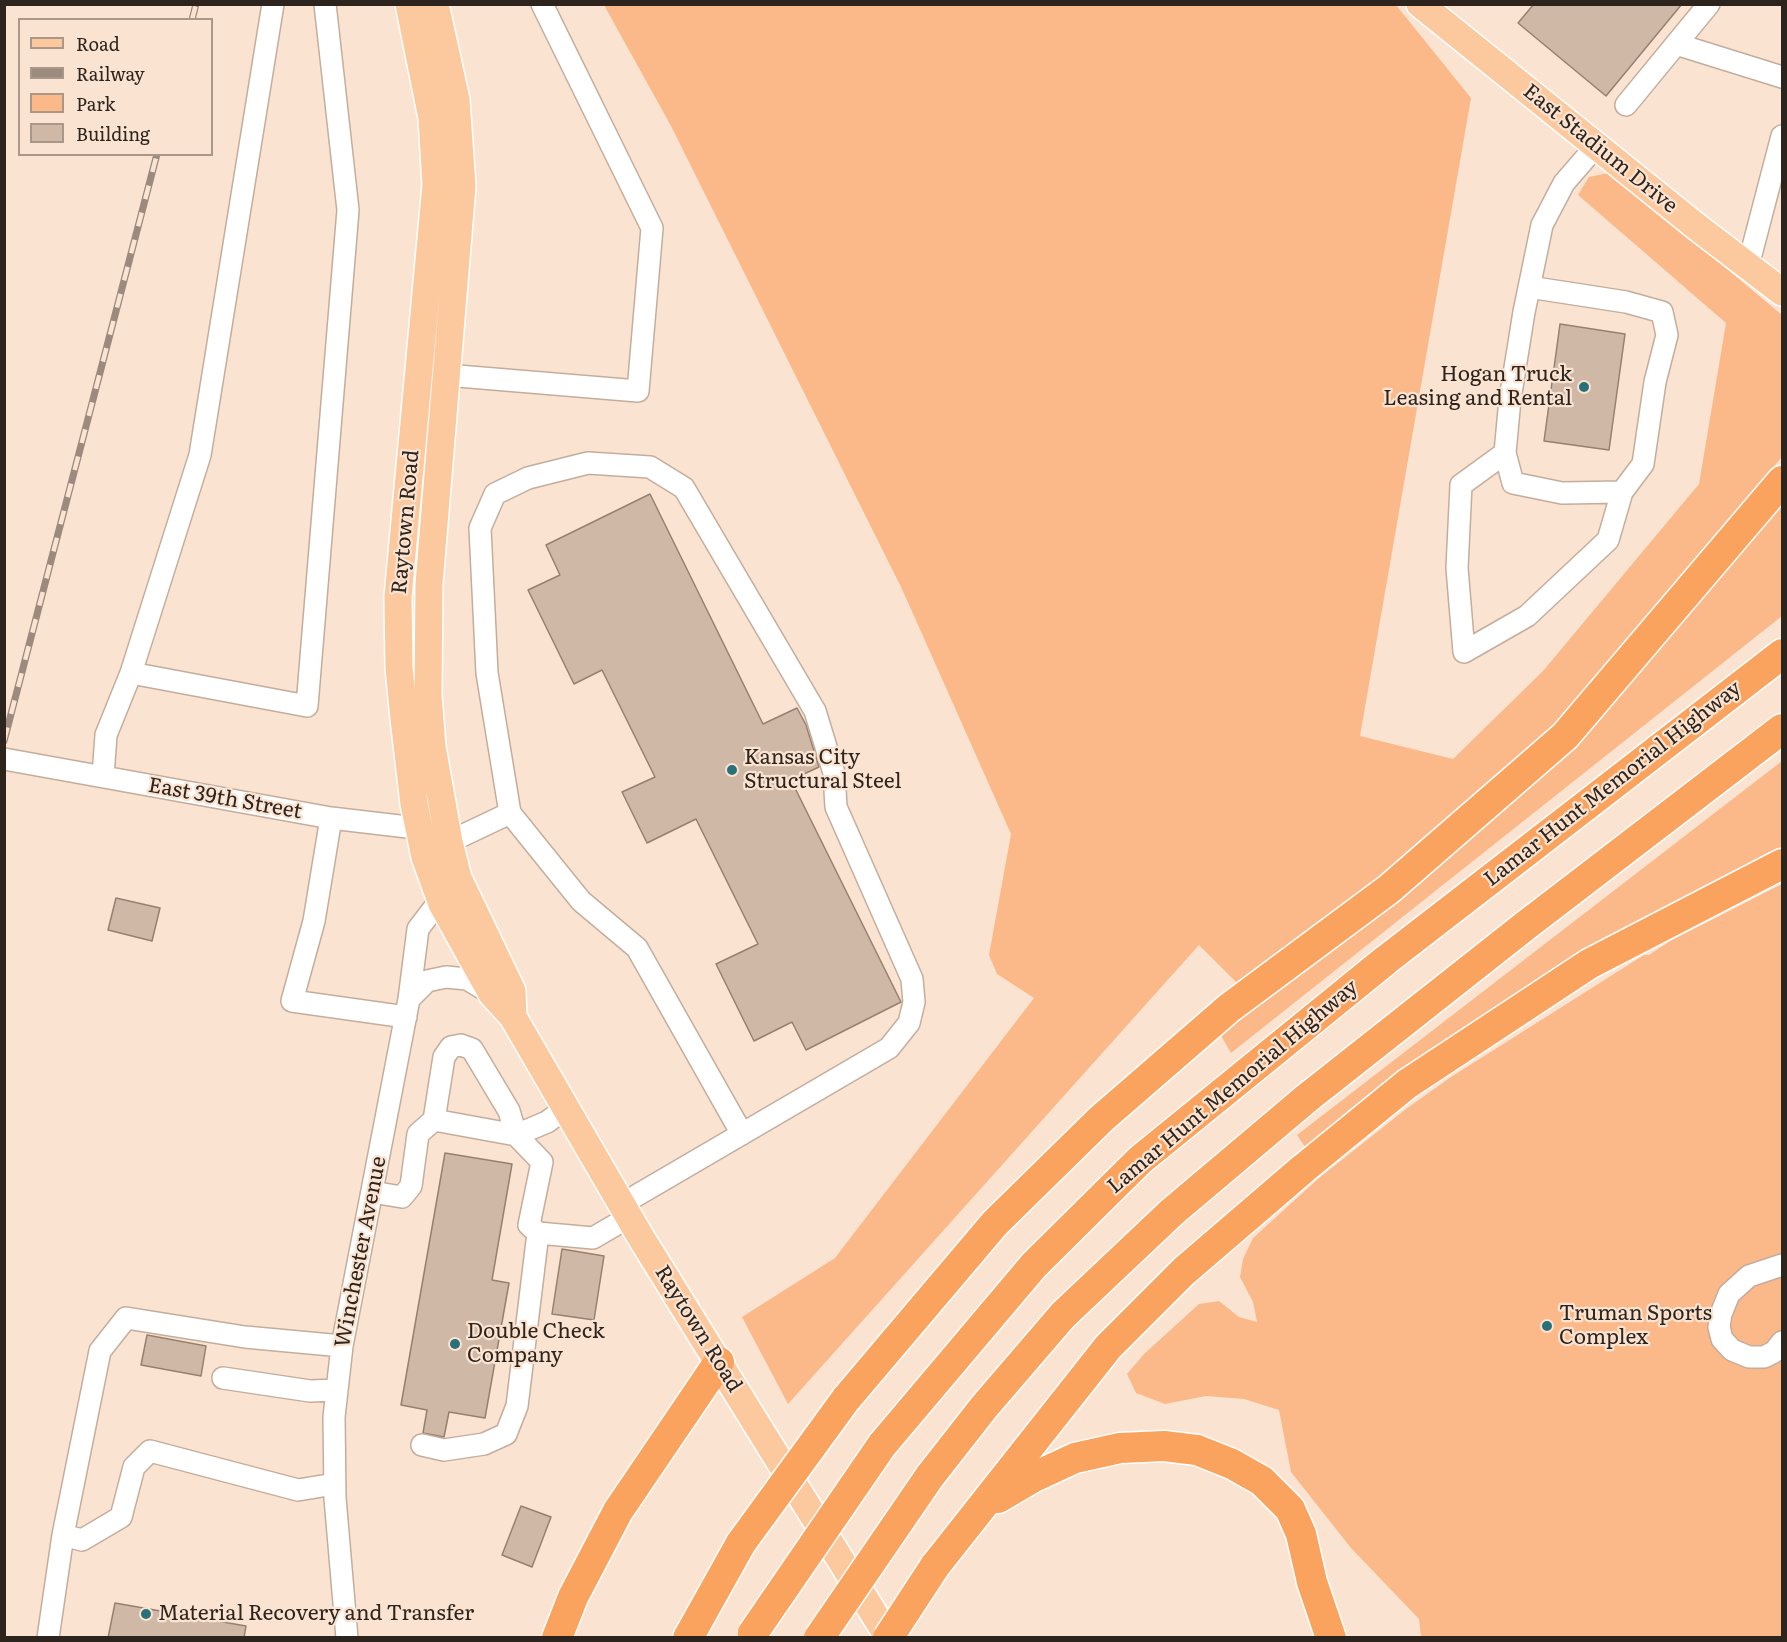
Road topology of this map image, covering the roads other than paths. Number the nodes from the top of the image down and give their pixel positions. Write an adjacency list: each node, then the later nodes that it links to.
1 (273, 4): 24 (street)
2 (326, 4): 24 (street)
3 (409, 4): 13 (main road, Raytown Road)
4 (435, 4): 13 (main road, Raytown Road)
5 (542, 4): 17 (street)
6 (1420, 4): 12 (main road, East Stadium Drive)
7 (1709, 4): 8 (street)
8 (1677, 44): 9 (street); 10 (street)
9 (1782, 77)
10 (1626, 105)
11 (1782, 136): 14 (street)
12 (1596, 146): 14 (main road, East Stadium Drive); 15 (street)
13 (449, 185): 17 (main road, Raytown Road); 20 (main road, Raytown Road)
14 (1749, 266): 16 (main road, East Stadium Drive)
15 (1529, 287): 18 (street); 22 (street)
16 (1782, 292)
17 (446, 375): 21 (main road, Raytown Road)
18 (1505, 453): 22 (street); 22 (street)
19 (1782, 481): 59 (highway, bridge)
20 (409, 482): 21 (main road); 30 (main road, Raytown Road)
21 (437, 485): 31 (main road, Raytown Road)
22 (1622, 492)
23 (1782, 654): 55 (highway, Lamar Hunt Memorial Highway, bridge)
24 (131, 673): 27 (street)
25 (1782, 729): 60 (highway, bridge)
26 (4, 759): 27 (street, East 39th Street)
27 (103, 777): 29 (street, East 39th Street)
28 (510, 813): 31 (street); 39 (street); 39 (street)
29 (331, 818): 30 (street, East 39th Street); 35 (street)
30 (418, 828): 31 (street, East 39th Street); 33 (main road, Raytown Road)
31 (448, 837): 33 (main road, Raytown Road)
32 (1782, 864): 52 (highway)
33 (454, 899): 34 (main road, Raytown Road); 35 (street, Winchester Avenue); 36 (main road, Raytown Road)
34 (492, 994): 35 (street); 36 (main road, Raytown Road)
35 (408, 1008): 41 (street, Winchester Avenue)
36 (513, 1017): 37 (main road, Raytown Road)
37 (566, 1108): 40 (street); 42 (main road, Raytown Road)
38 (434, 1120): 40 (street); 40 (street); 41 (street)
39 (742, 1134): 42 (street)
40 (516, 1135): 43 (street)
41 (372, 1192): 46 (street, Winchester Avenue)
42 (626, 1210): 43 (street); 47 (main road, Raytown Road)
43 (538, 1233): 50 (street)
44 (1782, 1265): 45 (street)
45 (1782, 1342)
46 (342, 1346): 49 (street, Winchester Avenue); 53 (street)
47 (719, 1362): 58 (highway); 61 (main road, Raytown Road)
48 (223, 1378): 49 (street)
49 (337, 1390): 51 (street, Winchester Avenue)
50 (422, 1445)
51 (334, 1484): 53 (street); 57 (street, Winchester Avenue)
52 (983, 1507): 54 (highway); 61 (highway, bridge)
53 (63, 1535): 56 (street)
54 (1312, 1582): 62 (highway); 63 (highway)
55 (752, 1636)
56 (48, 1638)
57 (347, 1638)
58 (557, 1638)
59 (688, 1638)
60 (819, 1638)
61 (888, 1638)
62 (1311, 1638)
63 (1331, 1638)

